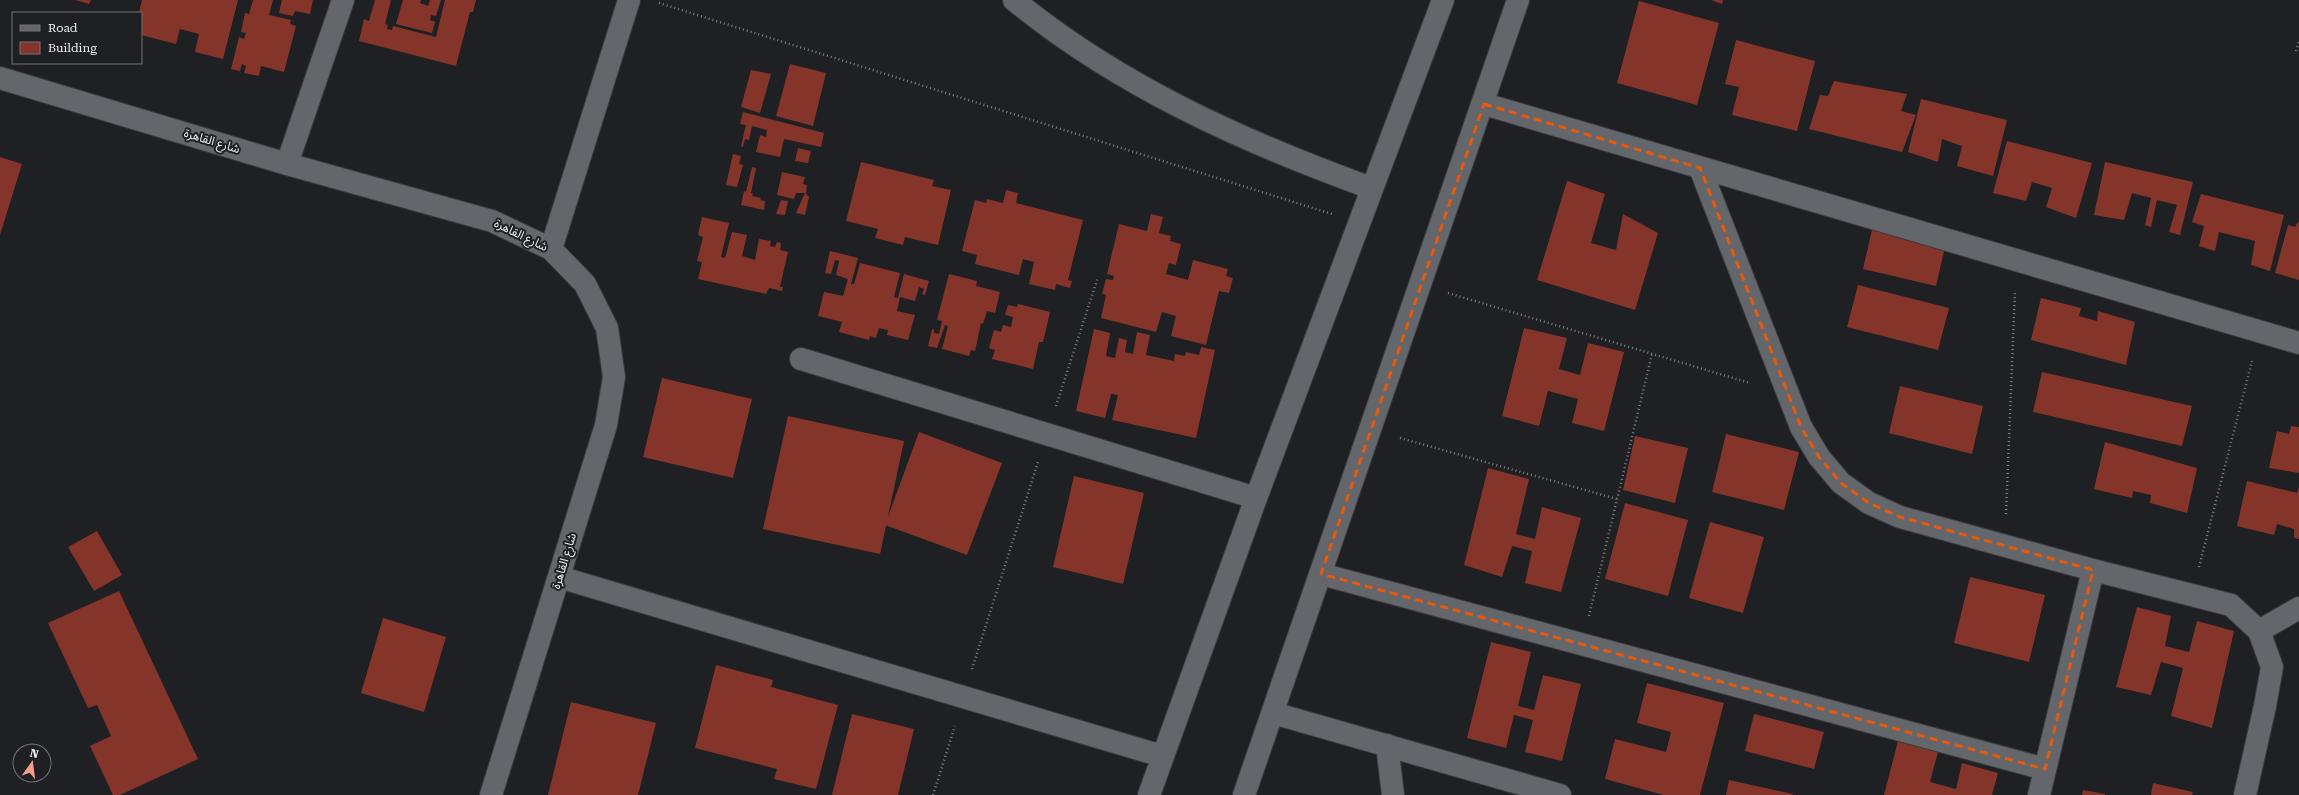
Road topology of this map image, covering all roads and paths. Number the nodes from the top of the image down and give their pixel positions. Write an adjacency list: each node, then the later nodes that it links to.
1 (343, 0): 11 (street)
2 (629, 0): 15 (street)
3 (1014, 0): 13 (street)
4 (1443, 0): 13 (street)
5 (1518, 0): 10 (street)
6 (658, 2): 14 (path)
7 (2299, 41): 8 (path)
8 (2296, 51)
9 (0, 78): 11 (street, شارع القاهرة)
10 (1484, 104): 12 (street); 18 (street)
11 (287, 164): 15 (street, شارع القاهرة)
12 (1700, 168): 16 (street); 23 (street)
13 (1371, 188): 14 (street)
14 (1359, 222): 26 (street)
15 (551, 249): 31 (street, شارع القاهرة)
16 (2017, 261): 19 (street); 28 (path)
17 (1098, 277): 25 (path)
18 (1421, 285): 21 (path); 24 (street)
19 (2260, 332): 20 (street); 32 (path)
20 (2299, 343)
21 (1652, 354): 23 (path); 27 (path)
22 (801, 359): 25 (street)
23 (1788, 394): 28 (street)
24 (1372, 430): 27 (path); 30 (street)
25 (1047, 434): 26 (street); 36 (path)
26 (1256, 498): 39 (street)
27 (1617, 498): 35 (path)
28 (2004, 545): 29 (street)
29 (2093, 570): 32 (street); 40 (street)
30 (1321, 574): 35 (street); 37 (street)
31 (559, 577): 36 (street); 41 (street, شارع القاهرة)
32 (2192, 594): 34 (street)
33 (2299, 608): 34 (street)
34 (2259, 631): 48 (street)
35 (1582, 644): 40 (street)
36 (964, 697): 39 (street); 42 (path)
37 (1273, 713): 38 (street); 44 (street)
38 (1387, 745): 45 (street); 46 (street)
39 (1162, 756): 43 (street)
40 (2045, 769): 47 (street)
41 (491, 795)
42 (933, 795)
43 (1149, 795)
44 (1244, 795)
45 (1393, 795)
46 (1560, 795)
47 (2039, 795)
48 (2245, 795)

